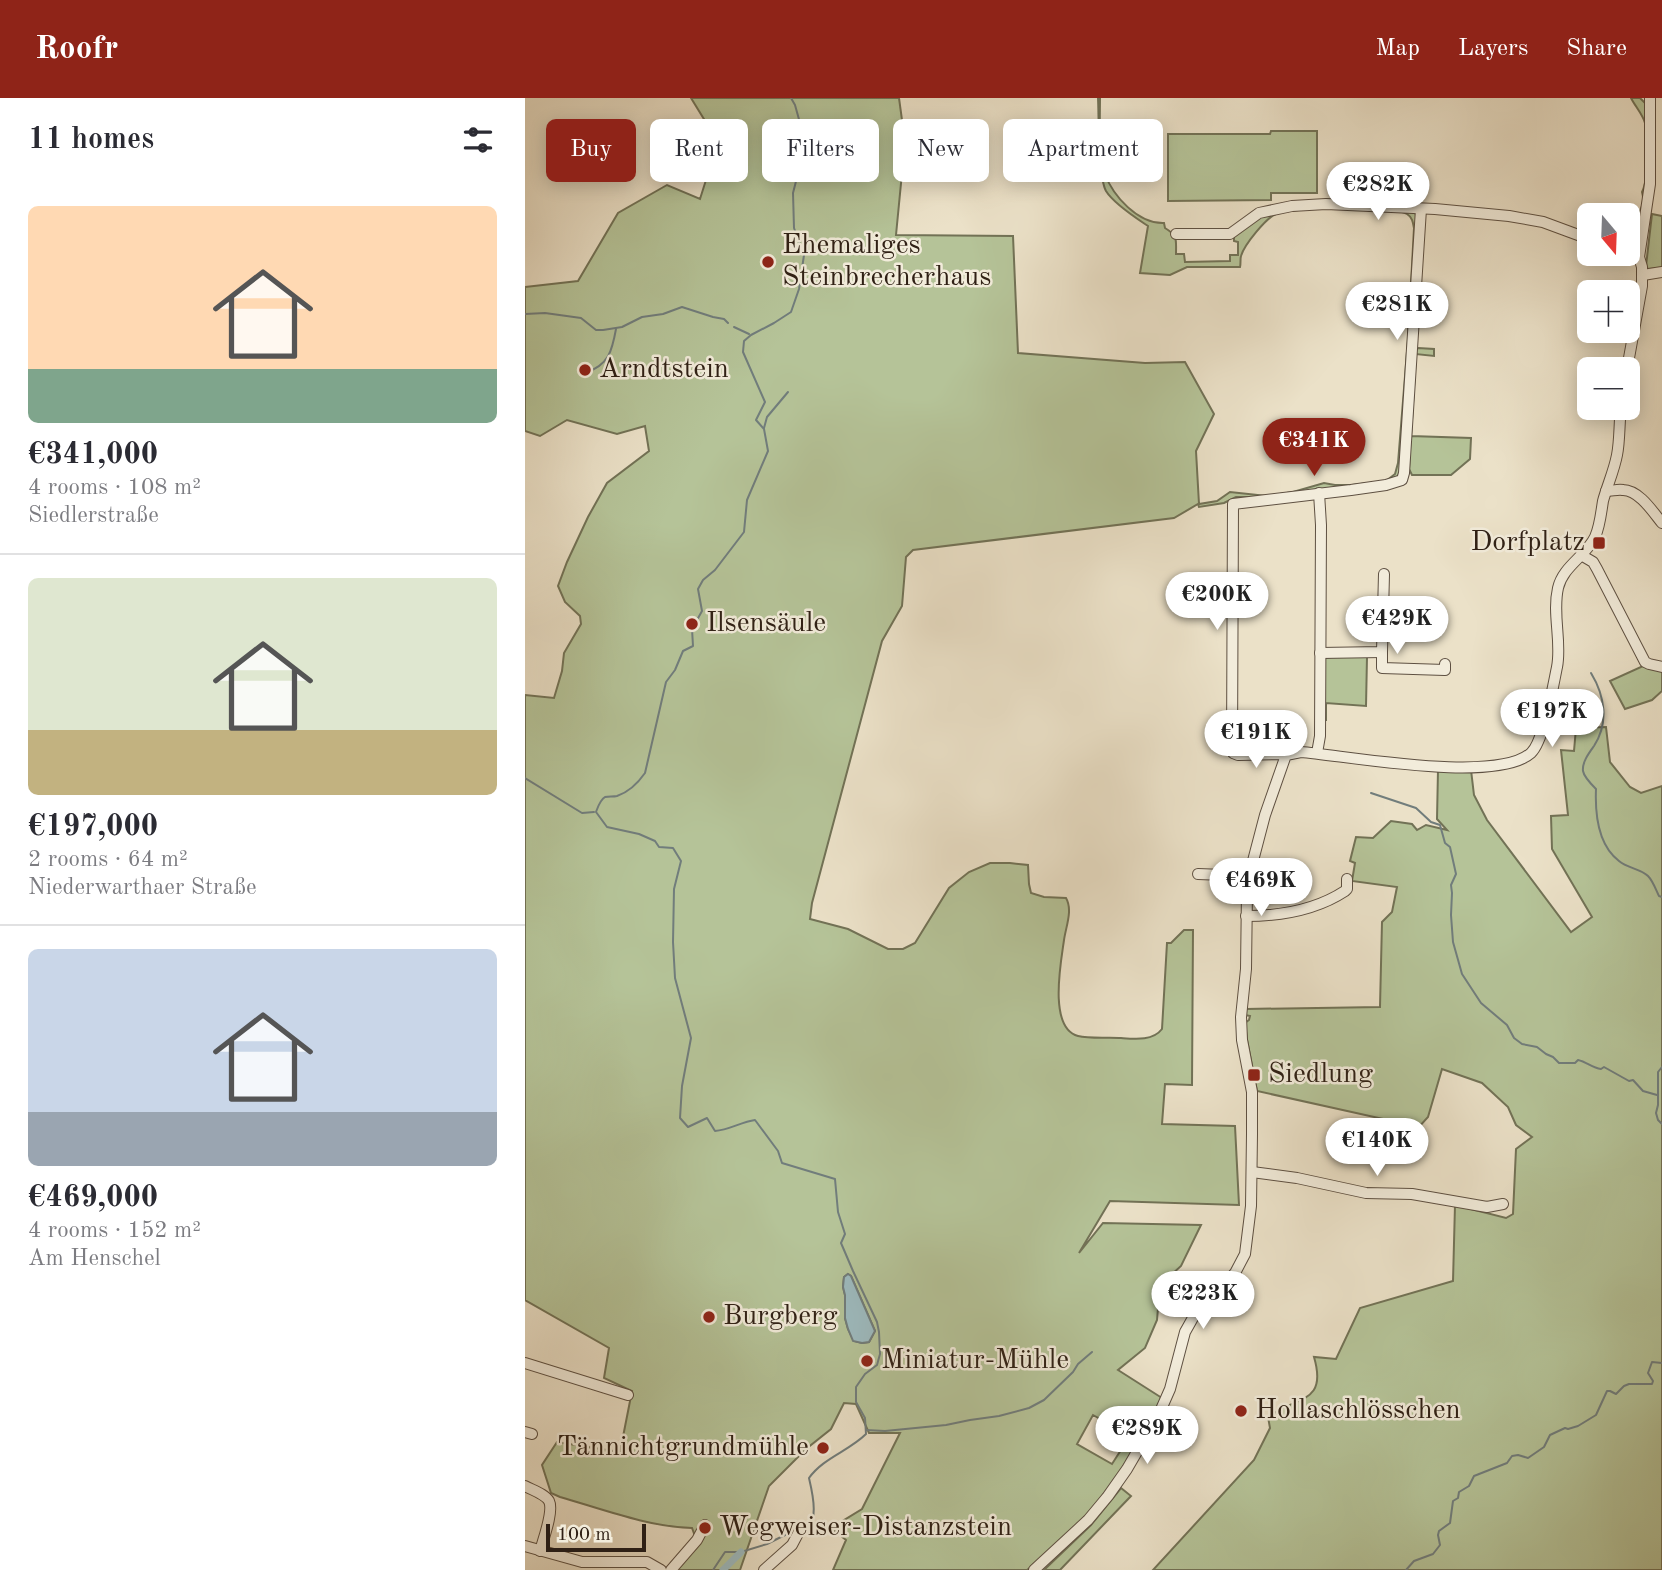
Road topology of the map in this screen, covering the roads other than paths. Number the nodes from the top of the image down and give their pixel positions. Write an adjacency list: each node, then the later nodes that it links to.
1 (1650, 98): 5 (street)
2 (1421, 209): 3 (street); 4 (street); 14 (street)
3 (1176, 234)
4 (1577, 235)
5 (1640, 251)
6 (1640, 260): 8 (street)
7 (1662, 272): 8 (street)
8 (1643, 275): 9 (street)
9 (1629, 357)
10 (1620, 420): 11 (street)
11 (1611, 476): 12 (street); 13 (street)
12 (1623, 489): 13 (street); 15 (street)
13 (1606, 491): 16 (street)
14 (1319, 493): 19 (street); 23 (street)
15 (1662, 523)
16 (1581, 555): 21 (street); 22 (street)
17 (1384, 574): 18 (street)
18 (1382, 652): 19 (street); 20 (street)
19 (1320, 653): 22 (street)
20 (1445, 663)
21 (1662, 667)
22 (1317, 753): 23 (street)
23 (1286, 755): 25 (street)
24 (1198, 874): 25 (street)
25 (1249, 876): 27 (street)
26 (1347, 879): 27 (street)
27 (1246, 916): 28 (street)
28 (1252, 1172): 29 (street); 40 (street)
29 (1503, 1204)
30 (525, 1363): 31 (street)
31 (628, 1395)
32 (525, 1486): 36 (street)
33 (705, 1525): 38 (street)
34 (801, 1528): 39 (street)
35 (525, 1546): 36 (street)
36 (540, 1551): 37 (street)
37 (661, 1570)
38 (671, 1570)
39 (764, 1570)
40 (1034, 1570)

